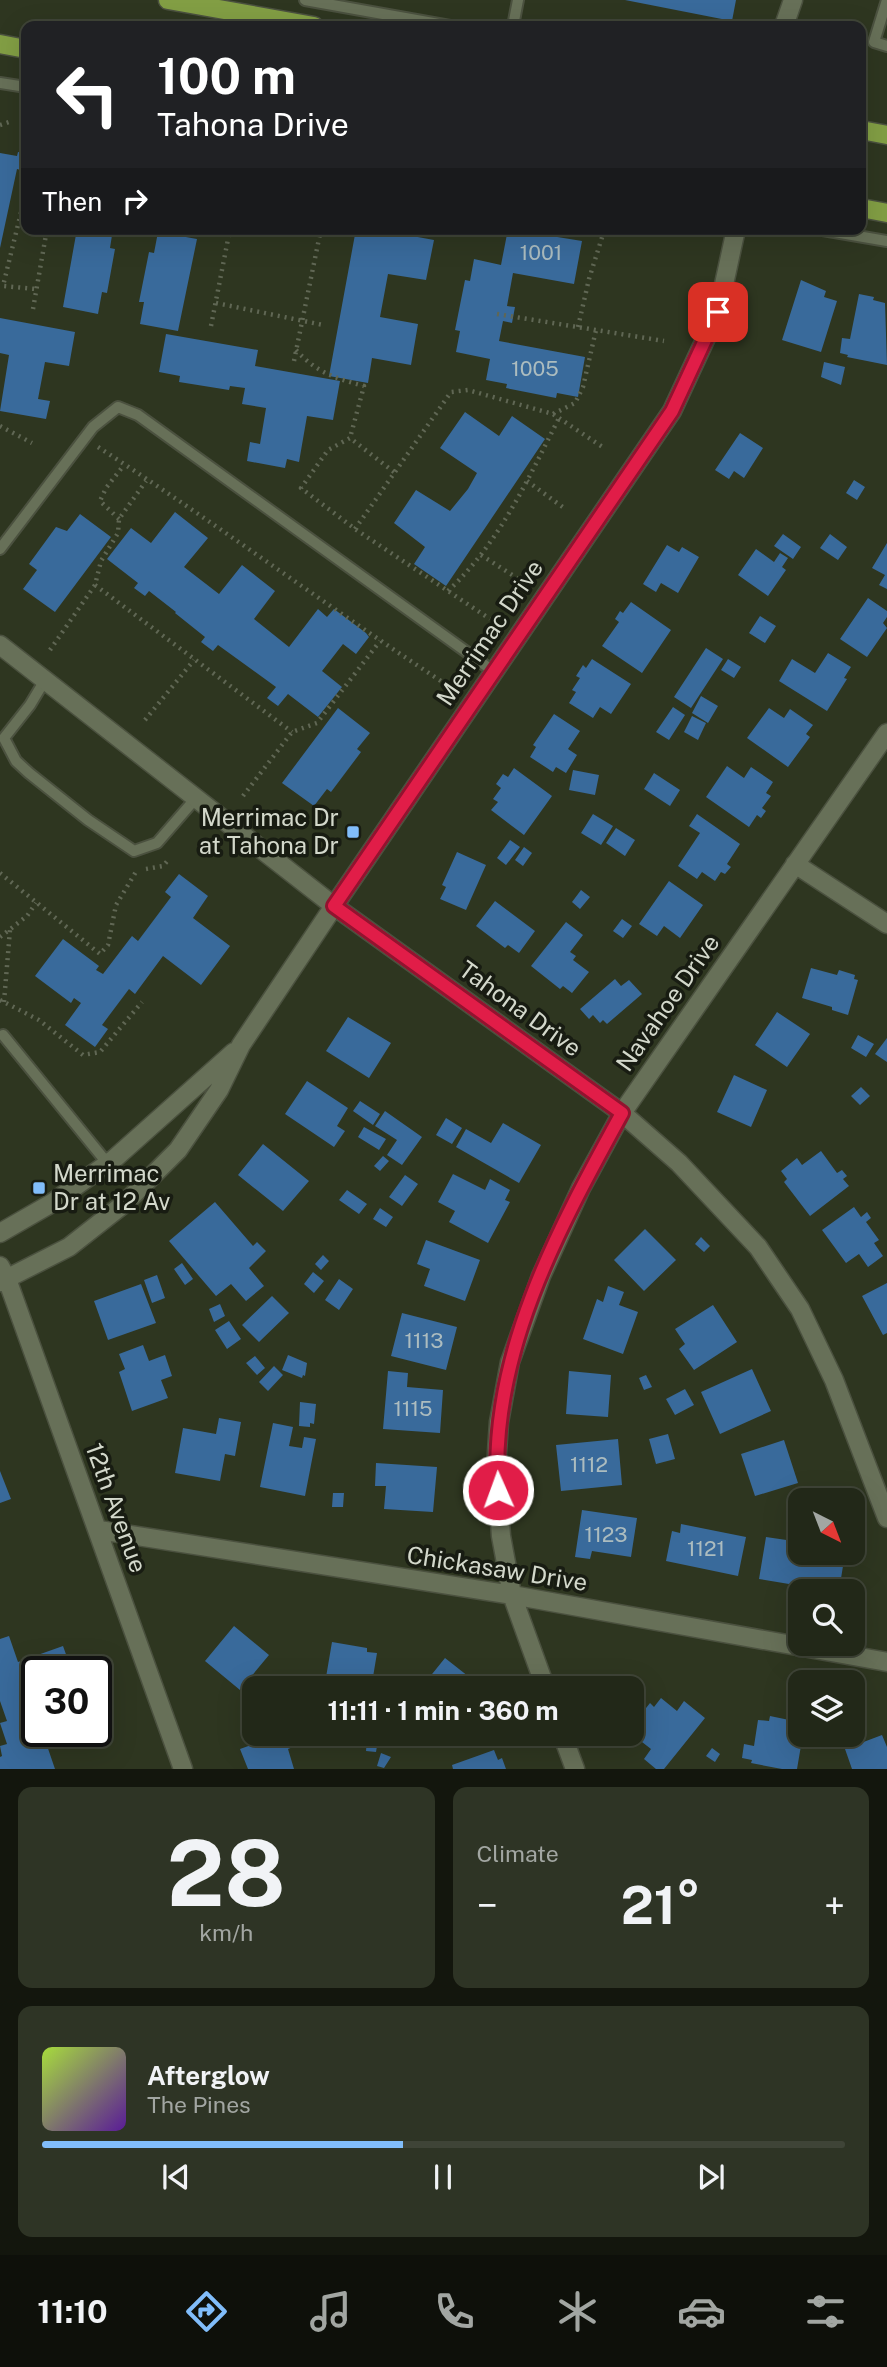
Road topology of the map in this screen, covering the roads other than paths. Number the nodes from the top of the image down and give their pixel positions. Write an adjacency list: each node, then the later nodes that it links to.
1 (168, 0): 6 (main road)
2 (305, 0): 7 (lane)
3 (518, 0): 8 (lane)
4 (793, 0): 9 (street)
5 (887, 0): 11 (lane)
6 (286, 21)
7 (422, 21)
8 (514, 21)
9 (786, 21)
10 (0, 44): 12 (main road)
11 (887, 46)
12 (21, 48)
13 (0, 83): 14 (lane)
14 (21, 86)
15 (866, 131): 16 (main road)
16 (887, 135)
17 (866, 209): 18 (main road)
18 (887, 212)
19 (735, 235): 24 (street, Merrimac Drive)
20 (852, 235): 21 (lane)
21 (887, 241)
22 (0, 549): 24 (lane)
23 (0, 645): 25 (street, Tahona Drive)
24 (493, 671): 29 (street, Merrimac Drive)
25 (45, 680): 27 (street, Tahona Drive); 27 (lane)
26 (887, 733): 28 (street, Navahoe Drive)
27 (195, 798): 29 (street, Tahona Drive)
28 (795, 864): 30 (street); 33 (street, Navahoe Drive)
29 (334, 906): 32 (street, Merrimac Drive); 33 (street, Tahona Drive)
30 (887, 924)
31 (3, 1035): 34 (lane)
32 (241, 1045): 34 (street, Merrimac Drive); 36 (street, Merrimac Drive)
33 (622, 1113): 37 (street, Tahona Drive); 39 (street, Navahoe Drive)
34 (108, 1164): 35 (street, Merrimac Drive)
35 (0, 1233)
36 (2, 1276): 38 (street, 12th Avenue)
37 (887, 1518)
38 (99, 1530): 39 (street, Chickasaw Drive); 43 (street, 12th Avenue)
39 (512, 1595): 40 (street, Chickasaw Drive); 41 (street, Navahoe Drive)
40 (887, 1662)
41 (541, 1676)
42 (566, 1746): 44 (street)
43 (183, 1769)
44 (575, 1769)

